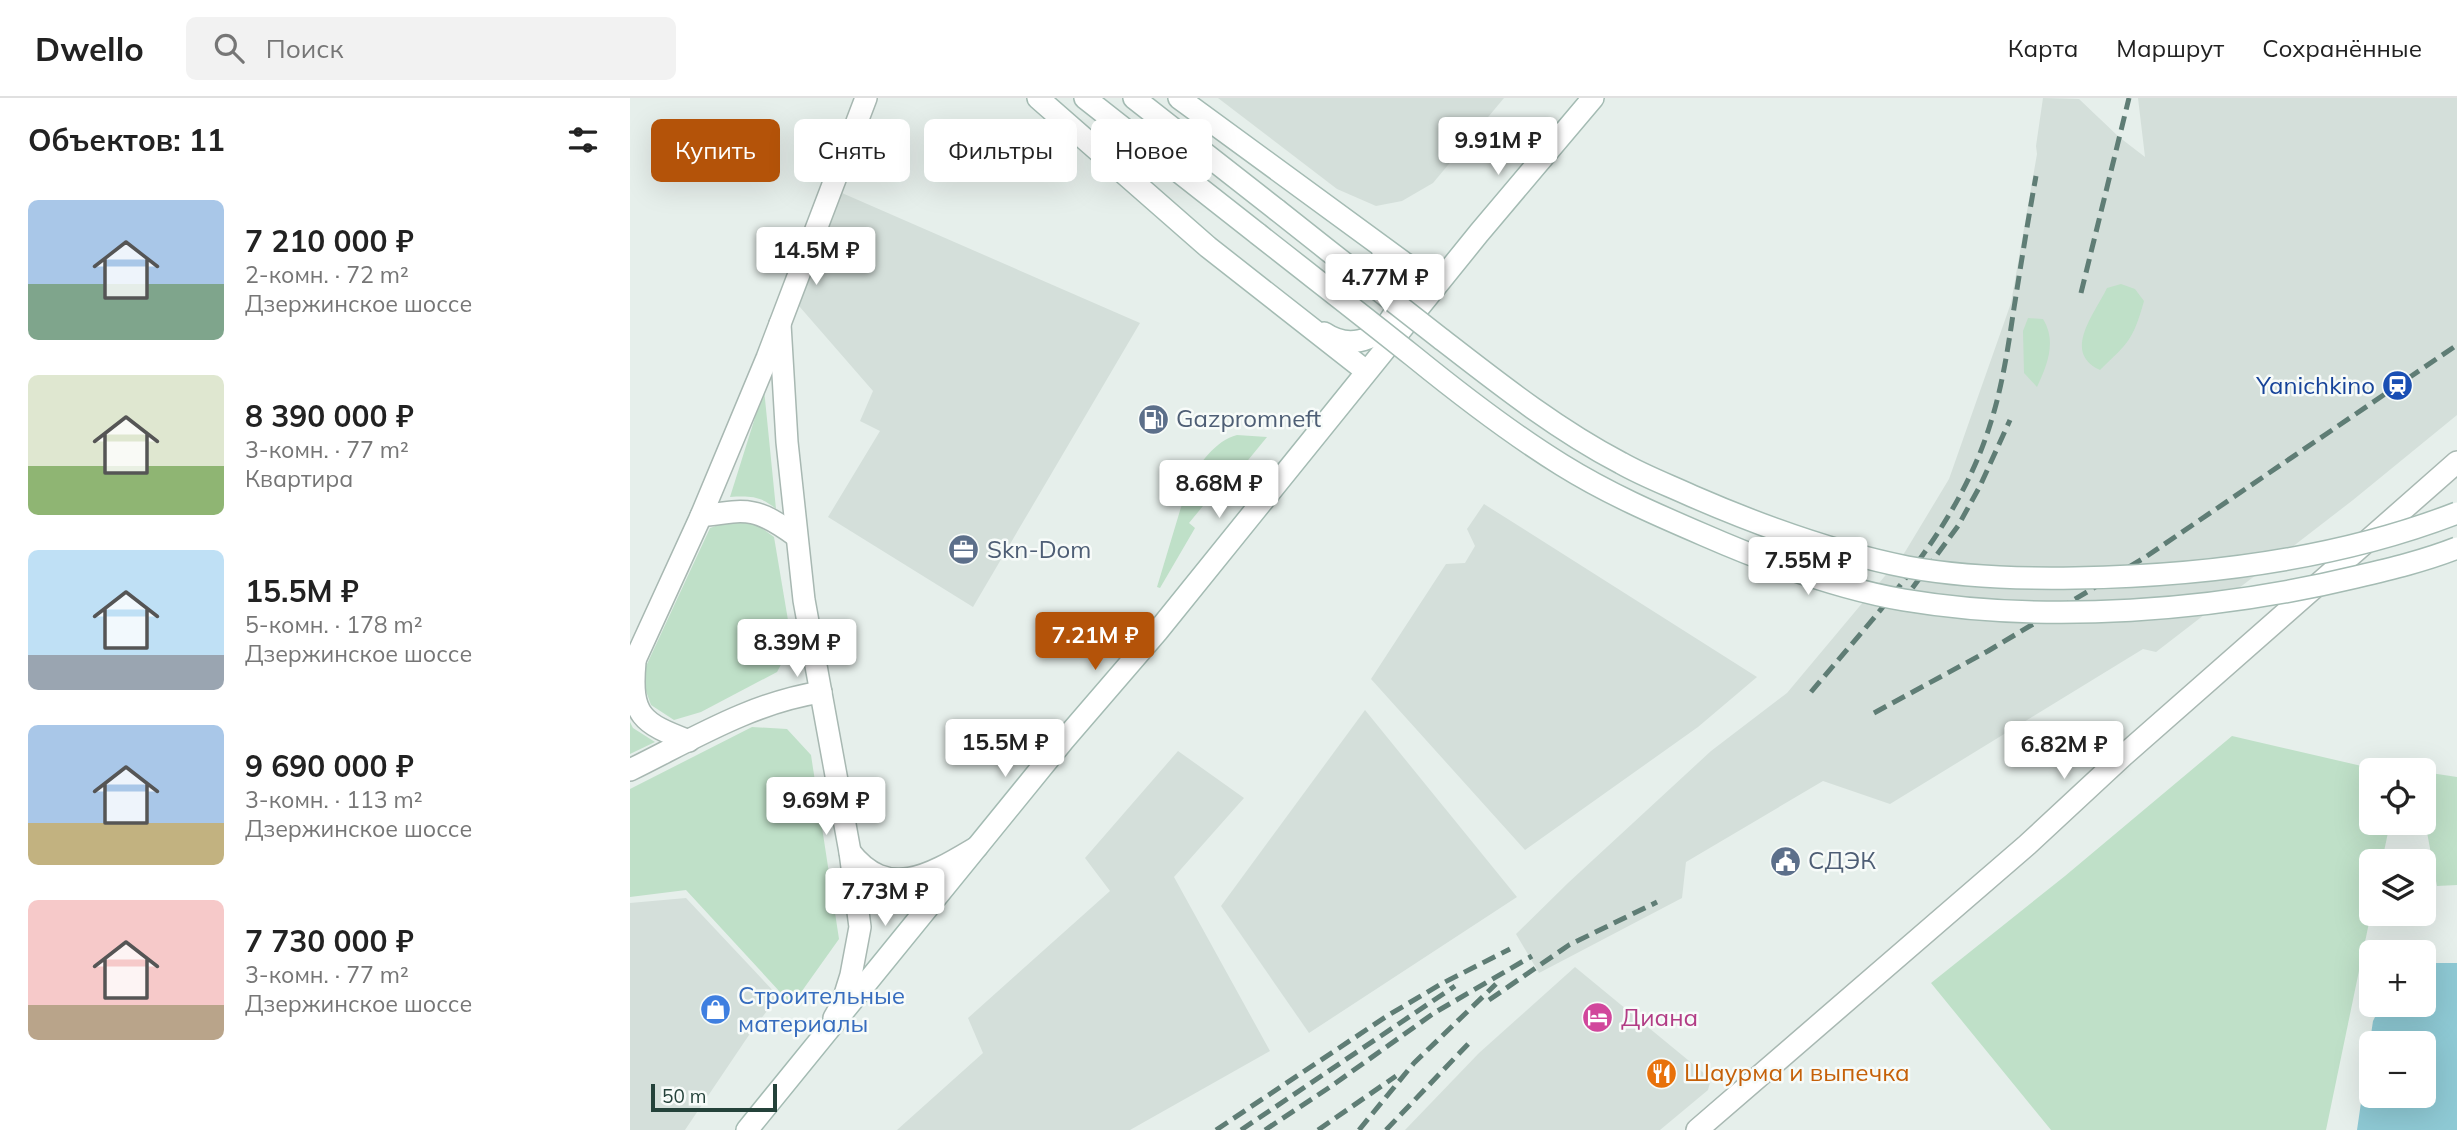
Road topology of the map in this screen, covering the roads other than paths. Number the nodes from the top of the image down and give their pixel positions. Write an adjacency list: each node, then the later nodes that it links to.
1 (866, 98): 10 (main road)
2 (1038, 98): 9 (main road)
3 (1085, 98): 16 (main road, bridge)
4 (1134, 98): 13 (main road, bridge)
5 (1179, 98): 7 (main road)
6 (1592, 98): 8 (main road)
7 (1363, 232): 8 (main road); 9 (main road)
8 (1437, 284): 11 (main road)
9 (1292, 311): 11 (main road)
10 (780, 324): 14 (main road); 15 (main road)
11 (1366, 371): 21 (main road)
12 (2457, 462): 25 (main road)
13 (2457, 513)
14 (701, 516): 15 (main road); 17 (main road)
15 (796, 536): 18 (main road)
16 (2457, 548)
17 (633, 667): 19 (main road)
18 (821, 692): 19 (main road); 22 (main road)
19 (689, 741): 20 (main road)
20 (630, 770)
21 (979, 845): 22 (main road); 23 (main road)
22 (850, 852): 23 (main road)
23 (823, 1038): 24 (main road)
24 (747, 1130)
25 (1697, 1130)

